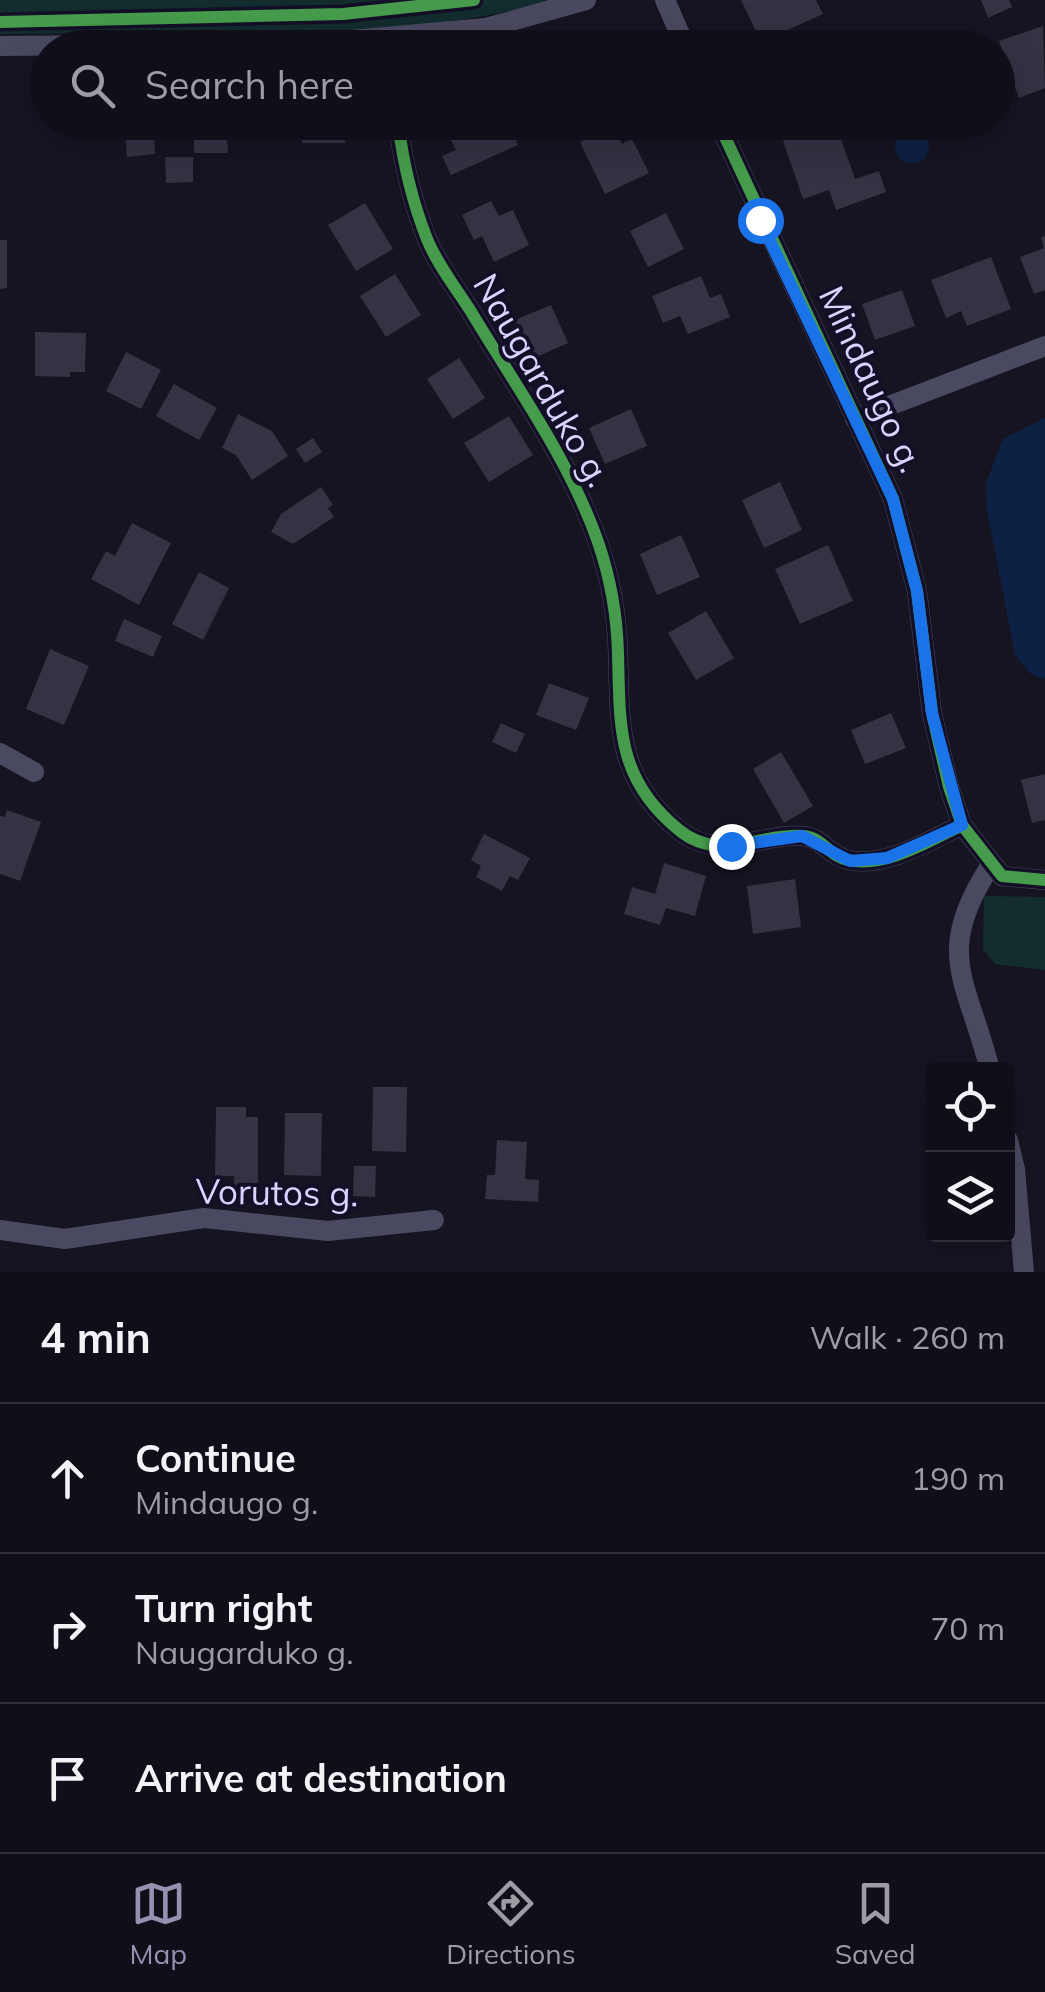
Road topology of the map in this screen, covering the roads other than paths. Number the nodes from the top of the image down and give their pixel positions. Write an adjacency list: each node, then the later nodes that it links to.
1 (586, 0): 3 (street)
2 (666, 0): 4 (street)
3 (472, 30)
4 (678, 30)
5 (0, 46): 6 (street)
6 (30, 46)
7 (400, 140): 13 (street, Naugarduko g.)
8 (726, 140): 10 (street, Mindaugo g.)
9 (1045, 346): 10 (street)
10 (855, 419): 13 (street, Mindaugo g.)
11 (0, 753): 12 (street)
12 (34, 772)
13 (962, 825): 14 (street, Mindaugo g.)
14 (991, 865): 15 (street); 16 (street)
15 (1045, 880)
16 (987, 1062)
17 (1011, 1152): 20 (street)
18 (434, 1220): 19 (street, Vorutos g.)
19 (0, 1230)
20 (1024, 1272)

